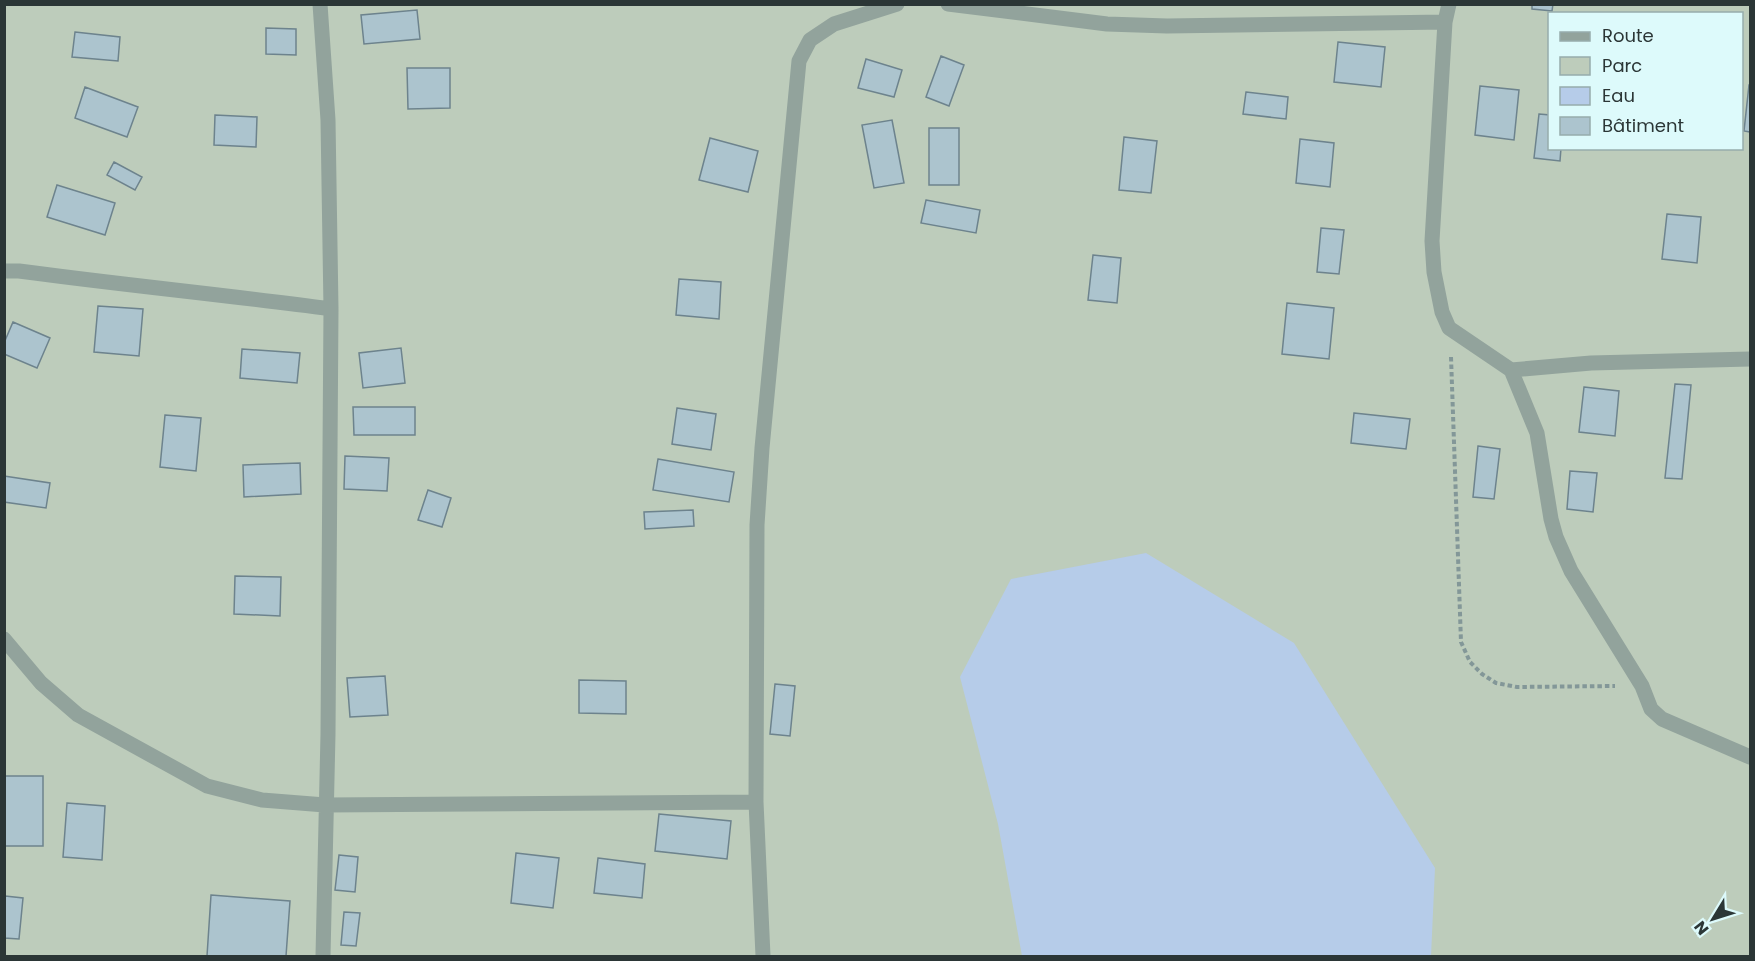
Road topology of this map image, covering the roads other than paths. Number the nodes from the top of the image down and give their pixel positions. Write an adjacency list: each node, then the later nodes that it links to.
1 (320, 4): 7 (street)
2 (897, 4): 12 (street)
3 (948, 4): 5 (street)
4 (1449, 4): 5 (street)
5 (1445, 22): 9 (street)
6 (4, 271): 7 (street)
7 (331, 309): 13 (street)
8 (1750, 358): 9 (street)
9 (1511, 370): 11 (street)
10 (4, 639): 13 (street)
11 (1750, 757)
12 (756, 802): 13 (street); 15 (street)
13 (325, 805): 14 (street)
14 (323, 957)
15 (763, 957)

